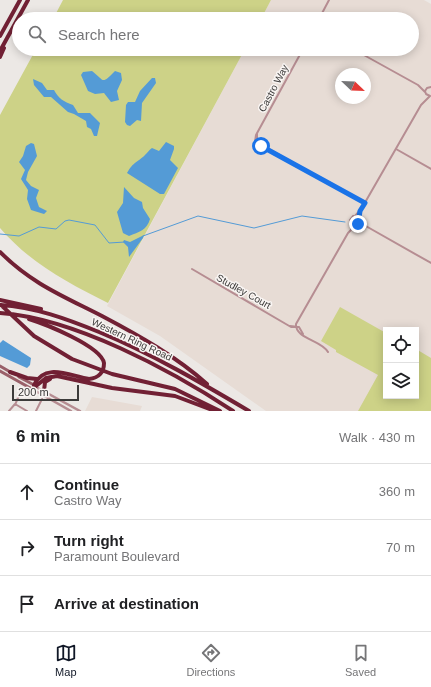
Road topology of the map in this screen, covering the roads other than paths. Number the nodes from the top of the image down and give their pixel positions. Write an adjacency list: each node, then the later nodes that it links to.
1 (20, 0): 4 (highway)
2 (28, 0): 5 (highway)
3 (329, 0): 6 (street)
4 (13, 12)
5 (22, 12)
6 (323, 12)
7 (12, 14): 10 (highway)
8 (12, 30): 11 (highway)
9 (12, 30): 14 (highway)
10 (0, 36)
11 (0, 51)
12 (299, 56): 24 (street, Castro Way)
13 (365, 56): 16 (street)
14 (0, 57)
15 (431, 84): 17 (street)
16 (419, 86): 17 (street); 19 (street)
17 (427, 87): 18 (street); 19 (street)
18 (431, 87)
19 (425, 93): 20 (street); 21 (street)
20 (431, 96): 21 (street)
21 (424, 101): 22 (street)
22 (396, 149): 23 (street); 24 (street)
23 (431, 169)
24 (365, 203): 25 (street)
25 (360, 211): 26 (street); 27 (street)
26 (355, 216): 27 (street); 28 (street)
27 (359, 219): 29 (street); 30 (street)
28 (351, 223): 29 (street); 31 (street)
29 (356, 225): 30 (street); 31 (street)
30 (364, 225): 33 (street)
31 (350, 230): 40 (street)
32 (0, 252): 49 (highway)
33 (431, 263)
34 (192, 269): 40 (street, Studley Court)
35 (0, 300): 38 (highway)
36 (0, 304): 38 (highway, Western Ring Road); 39 (highway)
37 (0, 313): 39 (highway, Western Ring Road)
38 (61, 316): 49 (highway, Western Ring Road)
39 (15, 317): 45 (highway); 59 (highway); 60 (highway, Western Ring Road)
40 (297, 327): 41 (street)
41 (328, 352)
42 (0, 366): 44 (main road)
43 (0, 371): 47 (main road)
44 (10, 372): 45 (highway); 47 (main road)
45 (37, 378): 47 (highway)
46 (68, 379): 47 (highway); 50 (highway); 58 (highway)
47 (34, 387): 50 (street); 56 (street)
48 (22, 388): 52 (street)
49 (213, 389): 61 (highway, Western Ring Road)
50 (44, 391): 57 (street)
51 (42, 399): 55 (street)
52 (16, 405): 53 (street); 54 (street)
53 (10, 410)
54 (27, 411)
55 (36, 411)
56 (71, 411)
57 (80, 411)
58 (215, 411)
59 (220, 411)
60 (233, 411)
61 (249, 411)

